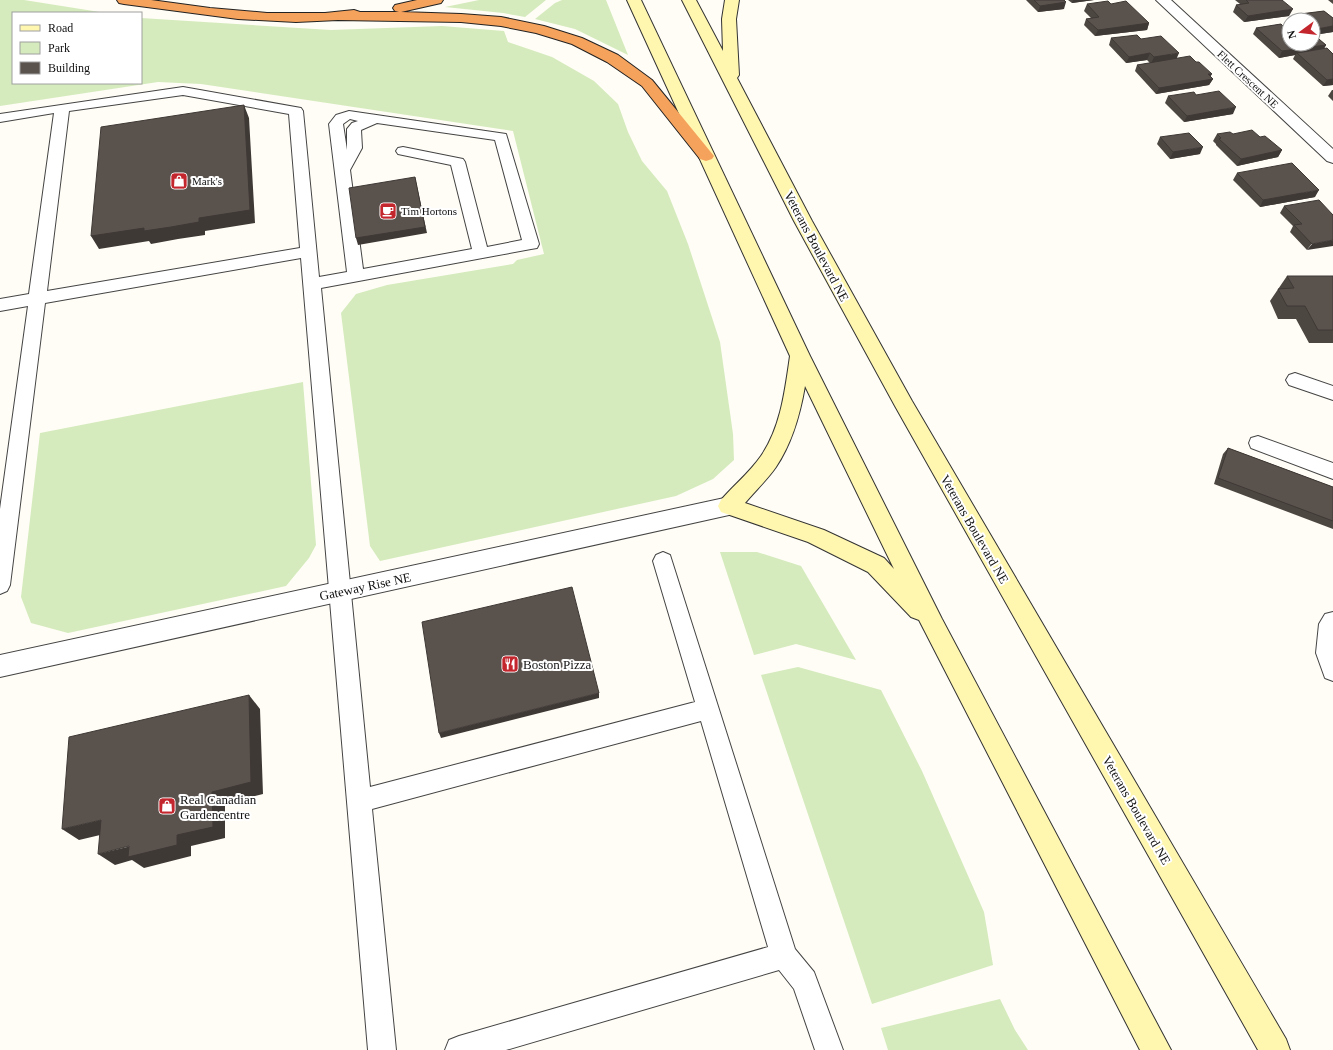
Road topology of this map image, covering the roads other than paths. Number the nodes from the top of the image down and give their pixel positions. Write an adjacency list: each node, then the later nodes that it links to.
1 (124, 0): 7 (highway)
2 (436, 0): 7 (highway)
3 (634, 0): 12 (main road)
4 (689, 0): 8 (main road, Veterans Boulevard NE)
5 (732, 0): 8 (main road)
6 (1163, 0): 13 (street, Flett Crescent NE)
7 (340, 16): 12 (highway)
8 (731, 80): 40 (main road, Veterans Boulevard NE)
9 (62, 108): 10 (lane); 14 (lane); 18 (lane)
10 (0, 118)
11 (403, 151): 15 (lane)
12 (706, 156): 20 (main road)
13 (1333, 158)
14 (308, 252): 17 (lane); 18 (lane)
15 (481, 253): 16 (lane); 16 (lane)
16 (356, 276): 17 (lane)
17 (311, 284): 28 (lane)
18 (38, 298): 19 (lane); 27 (lane)
19 (0, 305)
20 (800, 356): 25 (main road); 30 (main road)
21 (1295, 380): 22 (lane)
22 (1333, 393)
23 (1258, 443): 24 (lane)
24 (1333, 471)
25 (729, 506): 28 (street, Gateway Rise NE); 30 (main road)
26 (663, 560): 33 (lane)
27 (0, 585)
28 (339, 592): 31 (street, Gateway Rise NE); 34 (lane)
29 (1333, 621): 32 (lane)
30 (934, 626): 39 (main road)
31 (0, 666)
32 (1333, 671)
33 (708, 709): 34 (lane); 35 (lane)
34 (359, 802): 36 (lane)
35 (784, 956): 37 (lane); 38 (lane)
36 (382, 1050)
37 (459, 1050)
38 (829, 1050)
39 (1156, 1050)
40 (1275, 1050)

